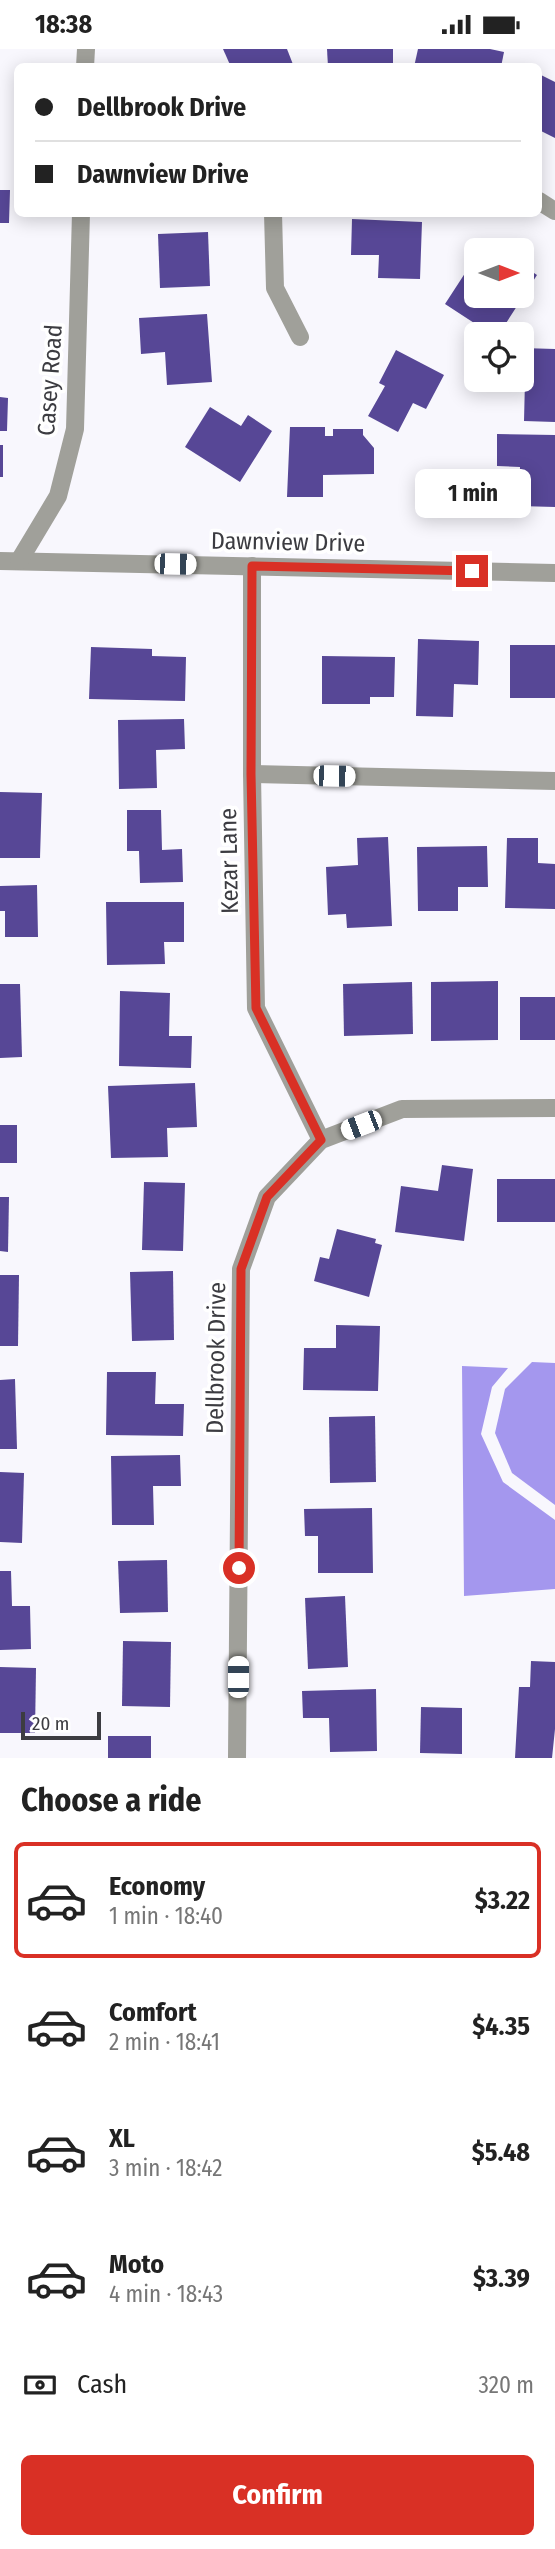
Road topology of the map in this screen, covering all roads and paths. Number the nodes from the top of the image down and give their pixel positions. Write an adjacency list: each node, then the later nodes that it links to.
1 (81, 217): 5 (street, Casey Road)
2 (272, 217): 3 (street)
3 (300, 337)
4 (0, 561): 5 (street)
5 (19, 561): 6 (street, Dawnview Drive)
6 (252, 566): 7 (street, Dawnview Drive); 8 (street, Kezar Lane)
7 (555, 573)
8 (251, 774): 9 (street); 11 (street, Kezar Lane)
9 (555, 781)
10 (555, 1108): 11 (street, Dellbrook Drive)
11 (321, 1140): 12 (street, Dellbrook Drive)
12 (237, 1758)

